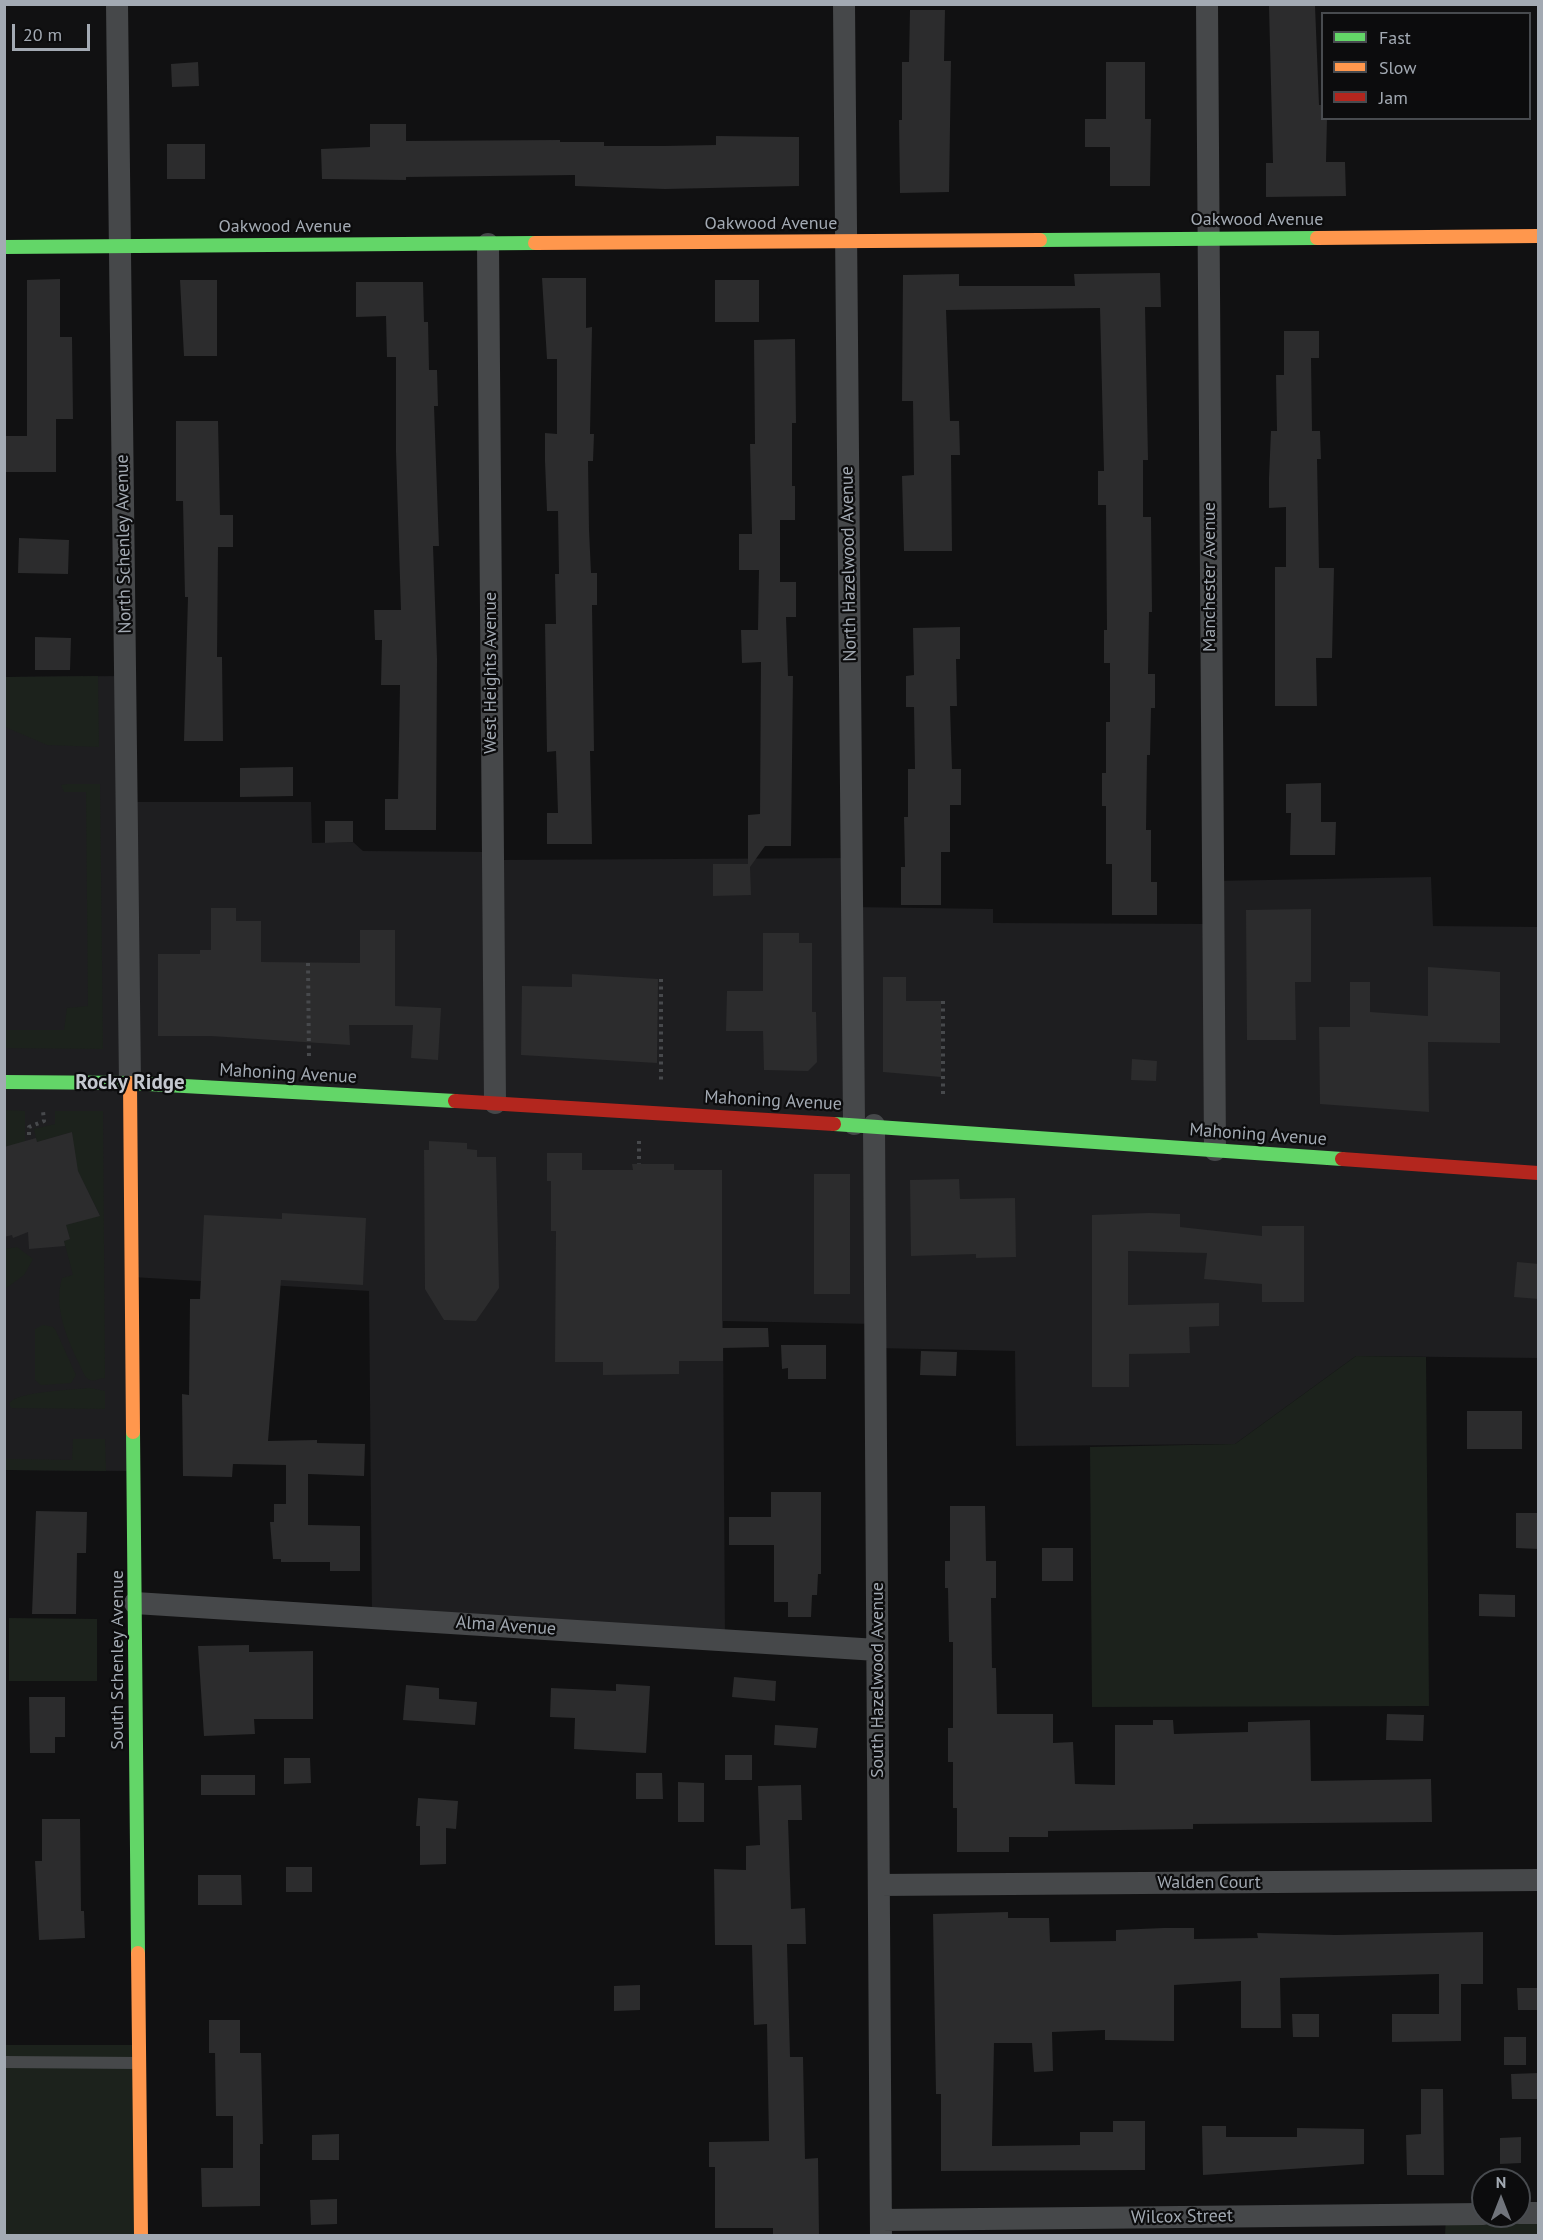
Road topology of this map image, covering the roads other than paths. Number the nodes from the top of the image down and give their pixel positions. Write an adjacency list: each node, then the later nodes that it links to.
1 (117, 4): 8 (street, North Schenley Avenue)
2 (844, 4): 6 (street, North Hazelwood Avenue)
3 (1207, 4): 5 (street, Manchester Avenue)
4 (1539, 236): 5 (street, Oakwood Avenue)
5 (1208, 238): 6 (street, Oakwood Avenue); 14 (street, Manchester Avenue)
6 (846, 241): 7 (street, Oakwood Avenue); 13 (street, North Hazelwood Avenue)
7 (488, 244): 8 (street, Oakwood Avenue); 12 (street, West Heights Avenue)
8 (120, 246): 9 (street, Oakwood Avenue); 11 (street, North Schenley Avenue)
9 (4, 247)
10 (4, 1082): 11 (street, Mahoning Avenue)
11 (130, 1083): 12 (street, Mahoning Avenue); 16 (street, South Schenley Avenue)
12 (495, 1103): 13 (street, Mahoning Avenue)
13 (864, 1125): 14 (street, Mahoning Avenue); 17 (street, South Hazelwood Avenue)
14 (1215, 1150): 15 (street, Mahoning Avenue)
15 (1539, 1173)
16 (135, 1603): 17 (street, Alma Avenue); 21 (street, South Schenley Avenue)
17 (877, 1650): 19 (street, South Hazelwood Avenue)
18 (1539, 1880): 19 (street, Walden Court)
19 (879, 1886): 23 (street, South Hazelwood Avenue)
20 (4, 2062): 21 (lane)
21 (140, 2063): 24 (street, South Schenley Avenue)
22 (1471, 2214): 23 (street, Wilcox Street)
23 (881, 2228)
24 (141, 2235)

